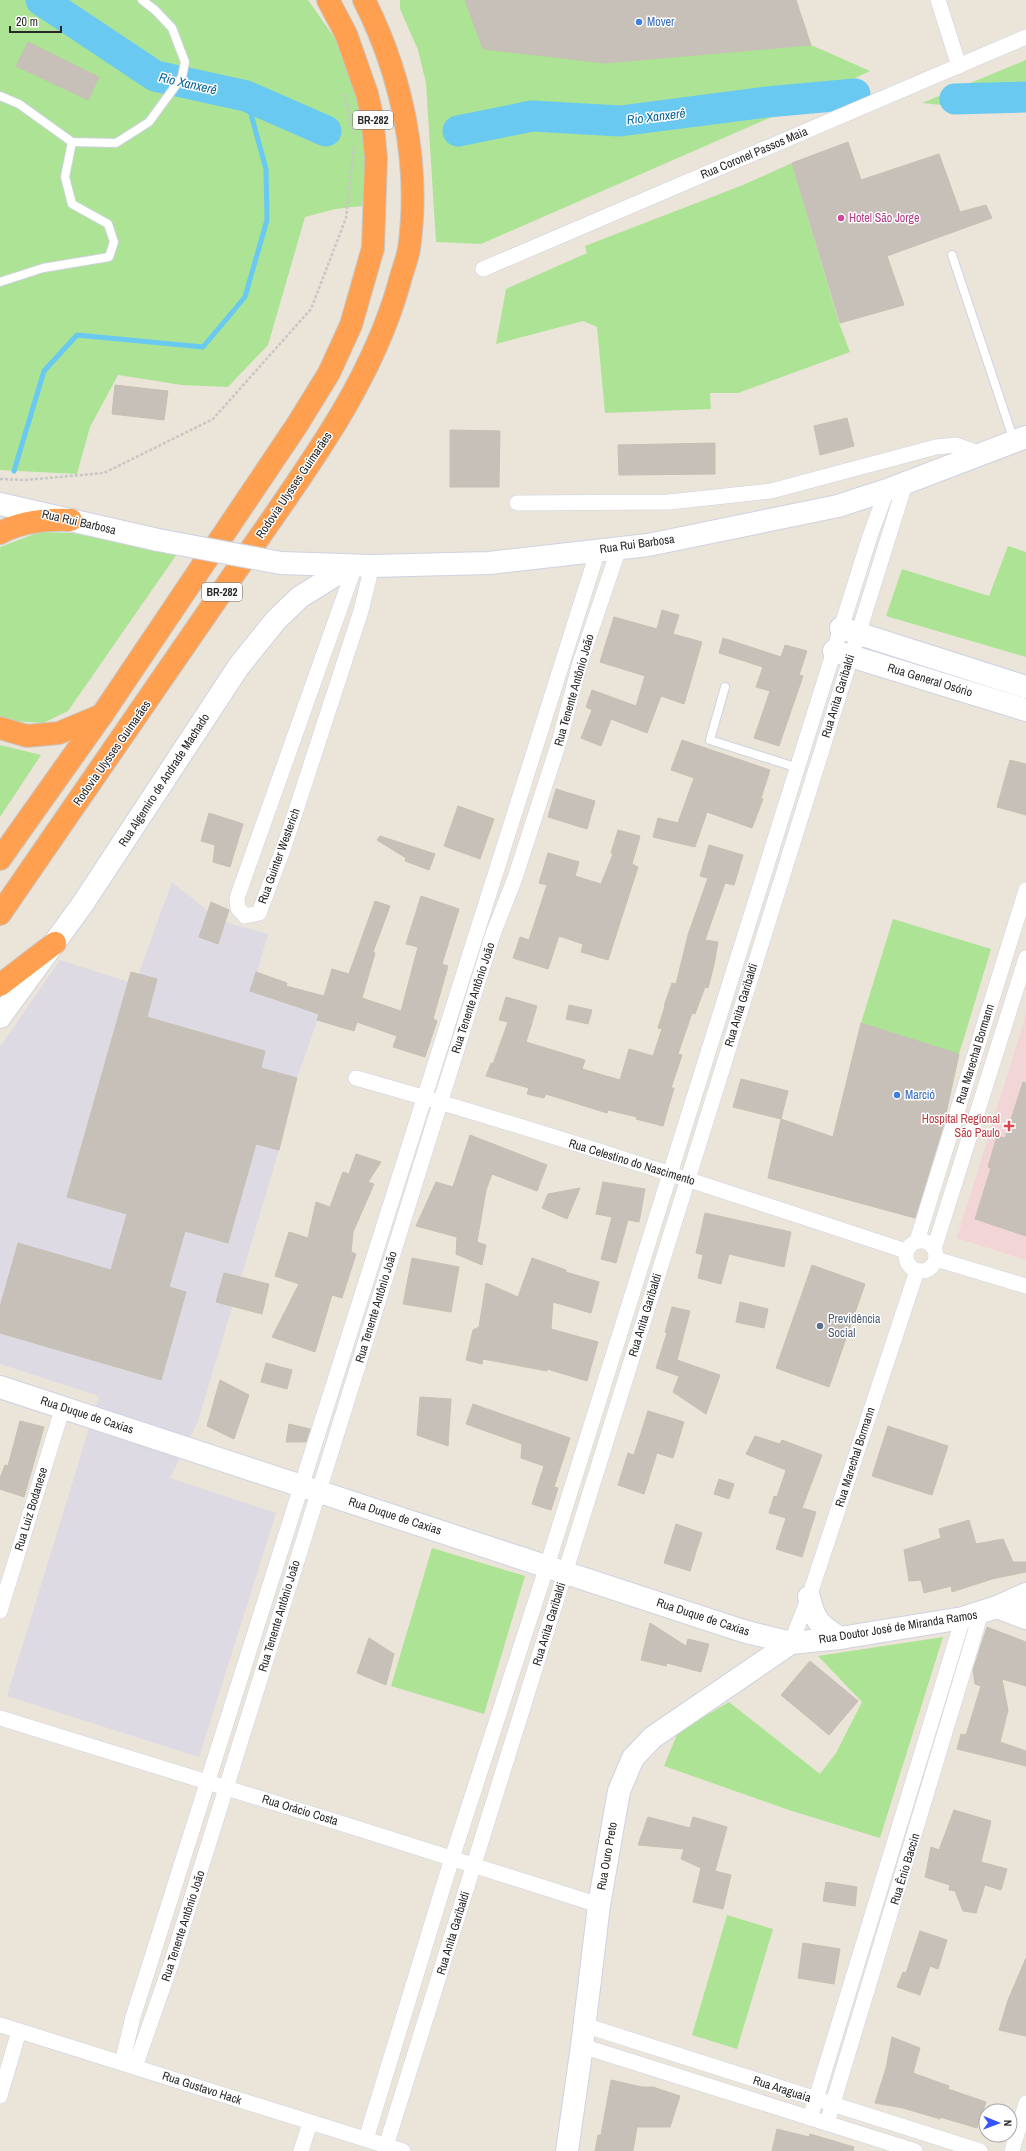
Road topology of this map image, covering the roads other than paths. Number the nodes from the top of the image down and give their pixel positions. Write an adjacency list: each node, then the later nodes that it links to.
1 (142, 0): 8 (lane)
2 (328, 0): 34 (highway, BR-282)
3 (938, 0): 6 (street)
4 (371, 5): 54 (highway, Rodovia Ulysses Guimarães / BR-282)
5 (1026, 37): 6 (street, Rua Coronel Passos Maia)
6 (959, 66): 10 (street, Rua Coronel Passos Maia)
7 (0, 96): 8 (lane)
8 (72, 142): 11 (lane)
9 (952, 255): 12 (lane)
10 (483, 270)
11 (0, 282)
12 (1020, 440): 13 (street, Rua Rui Barbosa)
13 (982, 454): 14 (street, Rua Rui Barbosa); 15 (street)
14 (896, 487): 19 (street, Rua Rui Barbosa); 21 (street, Rua Anita Garibaldi)
15 (517, 503)
16 (0, 504): 17 (street, Rua Rui Barbosa)
17 (71, 520): 18 (highway); 20 (street, Rua Rui Barbosa, bridge)
18 (0, 533)
19 (608, 549): 20 (street, Rua Rui Barbosa); 24 (street, Rua Tenente Antônio João); 25 (street, Rua Tenente Antônio João)
20 (359, 566): 28 (street, Rua Guinter Westerich); 31 (street, Rua Guinter Westerich); 57 (street, Rua Algemiro de Andrade Machado)
21 (849, 630): 22 (street, Rua Anita Garibaldi); 23 (street, Rua General Osório)
22 (842, 653): 26 (street, Rua General Osório); 40 (street, Rua Anita Garibaldi); 41 (street, Rua Anita Garibaldi)
23 (933, 657): 26 (street); 27 (street, Rua General Osório)
24 (565, 658): 25 (street); 36 (street, Rua Tenente Antônio João)
25 (580, 663): 37 (street, Rua Tenente Antônio João)
26 (927, 679): 32 (street, Rua General Osório)
27 (1002, 679): 30 (street, Rua General Osório); 32 (street)
28 (314, 683): 31 (street); 38 (street, Rua Guinter Westerich)
29 (725, 687): 40 (lane)
30 (1026, 687)
31 (335, 690): 39 (street, Rua Guinter Westerich)
32 (996, 700): 33 (street, Rua General Osório)
33 (1026, 710)
34 (102, 715): 35 (highway); 48 (highway, BR-282)
35 (0, 728)
36 (541, 734): 37 (street); 42 (street, Rua Tenente Antônio João)
37 (560, 739): 43 (street, Rua Tenente Antônio João)
38 (288, 756): 39 (street); 44 (street, Rua Guinter Westerich)
39 (310, 765): 47 (street, Rua Guinter Westerich)
40 (798, 768): 41 (street); 45 (street, Rua Anita Garibaldi)
41 (815, 773): 46 (street, Rua Anita Garibaldi)
42 (518, 808): 43 (street); 49 (street, Rua Tenente Antônio João)
43 (536, 813): 50 (street, Rua Tenente Antônio João)
44 (259, 836): 47 (street); 47 (street, Rua Guinter Westerich)
45 (776, 836): 46 (street); 53 (street, Rua Anita Garibaldi)
46 (793, 841): 55 (street, Rua Anita Garibaldi)
47 (284, 844)
48 (0, 859)
49 (497, 873): 50 (street); 56 (street, Rua Tenente Antônio João)
50 (516, 878): 56 (street, Rua Tenente Antônio João)
51 (1026, 890): 52 (street, Rua Marechal Bormann)
52 (1024, 907): 63 (street, Rua Marechal Bormann)
53 (752, 910): 55 (street); 60 (street, Rua Anita Garibaldi)
54 (0, 914)
55 (769, 915): 61 (street, Rua Anita Garibaldi)
56 (486, 932): 68 (street, Rua Tenente Antônio João); 69 (street, Rua Tenente Antônio João)
57 (55, 943): 59 (highway); 62 (street, Rua Algemiro de Andrade Machado)
58 (1026, 958): 64 (street, Rua Marechal Bormann)
59 (0, 984)
60 (726, 992): 61 (street); 65 (street, Rua Anita Garibaldi)
61 (744, 998): 66 (street, Rua Anita Garibaldi)
62 (0, 1017)
63 (982, 1030): 64 (street); 70 (street, Rua Marechal Bormann)
64 (1001, 1036): 71 (street, Rua Marechal Bormann)
65 (703, 1066): 66 (street); 72 (street, Rua Anita Garibaldi)
66 (721, 1070): 73 (street, Rua Anita Garibaldi)
67 (356, 1078): 68 (street, Rua Celestino do Nascimento)
68 (426, 1098): 69 (street, Rua Celestino do Nascimento); 74 (street, Rua Tenente Antônio João)
69 (440, 1102): 72 (street, Rua Celestino do Nascimento); 75 (street, Rua Tenente Antônio João)
70 (943, 1158): 71 (street); 76 (street, Rua Marechal Bormann)
71 (961, 1164): 77 (street, Rua Marechal Bormann)
72 (669, 1173): 73 (street, Rua Celestino do Nascimento); 79 (street, Rua Anita Garibaldi)
73 (687, 1179): 76 (street, Rua Celestino do Nascimento); 80 (street, Rua Anita Garibaldi)
74 (388, 1216): 75 (street); 82 (street, Rua Tenente Antônio João)
75 (403, 1221): 83 (street, Rua Tenente Antônio João)
76 (912, 1246): 77 (street); 78 (street)
77 (935, 1254): 78 (street); 81 (street)
78 (916, 1271): 96 (street, Rua Marechal Bormann)
79 (637, 1275): 80 (street); 84 (street, Rua Anita Garibaldi)
80 (656, 1281): 85 (street, Rua Anita Garibaldi)
81 (1026, 1286)
82 (361, 1301): 83 (street); 86 (street, Rua Tenente Antônio João)
83 (376, 1306): 87 (street, Rua Tenente Antônio João)
84 (614, 1348): 85 (street); 90 (street, Rua Anita Garibaldi)
85 (633, 1354): 91 (street, Rua Anita Garibaldi)
86 (336, 1380): 87 (street); 92 (street, Rua Tenente Antônio João)
87 (352, 1385): 92 (street, Rua Tenente Antônio João)
88 (0, 1387): 89 (street, Rua Duque de Caxias)
89 (63, 1407): 92 (street, Rua Duque de Caxias); 98 (street, Rua Luiz Bodanese)
90 (590, 1429): 91 (street); 93 (street, Rua Anita Garibaldi)
91 (608, 1434): 93 (street, Rua Anita Garibaldi)
92 (310, 1488): 93 (street, Rua Duque de Caxias); 94 (street, Rua Tenente Antônio João); 97 (street, Rua Tenente Antônio João)
93 (556, 1569): 101 (street, Rua Duque de Caxias); 104 (street, Rua Anita Garibaldi); 107 (street, Rua Anita Garibaldi)
94 (268, 1594): 97 (street); 106 (street, Rua Tenente Antônio João)
95 (1025, 1596): 99 (street, Rua Doutor José de Miranda Ramos)
96 (809, 1597): 102 (street); 103 (street, Rua Marechal Bormann)
97 (285, 1600): 108 (street, Rua Tenente Antônio João)
98 (0, 1611)
99 (981, 1613): 100 (street); 102 (street, Rua Doutor José de Miranda Ramos); 110 (street, Rua Ênio Baccin); 111 (street, Rua Ênio Baccin)
100 (1026, 1618)
101 (743, 1631): 103 (street, Rua Duque de Caxias); 105 (street)
102 (840, 1638): 103 (street, Rua Doutor José de Miranda Ramos)
103 (791, 1643): 105 (street, Rua Ouro Preto)
104 (512, 1673): 107 (street); 112 (street, Rua Anita Garibaldi)
105 (746, 1674): 122 (street, Rua Ouro Preto)
106 (241, 1680): 108 (street); 114 (street, Rua Tenente Antônio João)
107 (532, 1680): 113 (street, Rua Anita Garibaldi)
108 (258, 1684): 115 (street, Rua Tenente Antônio João)
109 (0, 1718): 114 (street, Rua Orácio Costa)
110 (927, 1738): 111 (street); 116 (street, Rua Ênio Baccin)
111 (943, 1743): 117 (street, Rua Ênio Baccin)
112 (488, 1749): 113 (street); 118 (street, Rua Anita Garibaldi)
113 (508, 1755): 119 (street, Rua Anita Garibaldi)
114 (209, 1782): 115 (street, Rua Orácio Costa); 120 (street, Rua Tenente Antônio João)
115 (226, 1787): 118 (street, Rua Orácio Costa); 121 (street, Rua Tenente Antônio João)
116 (902, 1820): 117 (street); 123 (street, Rua Ênio Baccin)
117 (918, 1826): 124 (street, Rua Ênio Baccin)
118 (452, 1858): 119 (street, Rua Orácio Costa); 127 (street, Rua Anita Garibaldi)
119 (474, 1865): 122 (street, Rua Orácio Costa); 128 (street, Rua Anita Garibaldi)
120 (176, 1883): 121 (street); 125 (street, Rua Tenente Antônio João)
121 (195, 1888): 126 (street, Rua Tenente Antônio João)
122 (598, 1905): 133 (street, Rua Ouro Preto)
123 (875, 1906): 124 (street); 129 (street, Rua Ênio Baccin)
124 (892, 1911): 130 (street, Rua Ênio Baccin)
125 (153, 1958): 126 (street); 136 (street, Rua Tenente Antônio João)
126 (171, 1964): 136 (street, Rua Tenente Antônio João)
127 (419, 1966): 128 (street); 134 (street, Rua Anita Garibaldi)
128 (441, 1972): 135 (street, Rua Anita Garibaldi)
129 (846, 2000): 130 (street); 140 (street, Rua Ênio Baccin)
130 (863, 2004): 142 (street, Rua Ênio Baccin)
131 (0, 2025): 132 (street, Rua Gustavo Hack)
132 (19, 2031): 136 (street, Rua Gustavo Hack); 139 (street)
133 (583, 2036): 137 (street, Rua Araguaia); 138 (street, Rua Araguaia); 151 (street, Rua Ouro Preto)
134 (394, 2048): 135 (street); 147 (street, Rua Anita Garibaldi)
135 (415, 2055): 148 (street, Rua Anita Garibaldi)
136 (129, 2065): 144 (street, Rua Gustavo Hack)
137 (719, 2069): 138 (street); 140 (street, Rua Araguaia)
138 (712, 2087): 143 (street, Rua Araguaia)
139 (0, 2096)
140 (815, 2099): 142 (street, Rua Araguaia); 143 (street, Rua Ênio Baccin)
141 (1026, 2103): 155 (street)
142 (833, 2105): 145 (street, Rua Ênio Baccin); 146 (street, Rua Araguaia)
143 (810, 2118): 145 (street, Rua Araguaia)
144 (310, 2123): 147 (street, Rua Gustavo Hack); 149 (street)
145 (827, 2123): 152 (street, Rua Araguaia)
146 (931, 2136): 153 (street); 154 (street, Rua Araguaia)
147 (366, 2139): 148 (street, Rua Gustavo Hack)
148 (386, 2146): 150 (street, Rua Gustavo Hack)
149 (301, 2151)
150 (403, 2151)
151 (567, 2151)
152 (915, 2151)
153 (925, 2151)
154 (980, 2151)
155 (1012, 2151)

